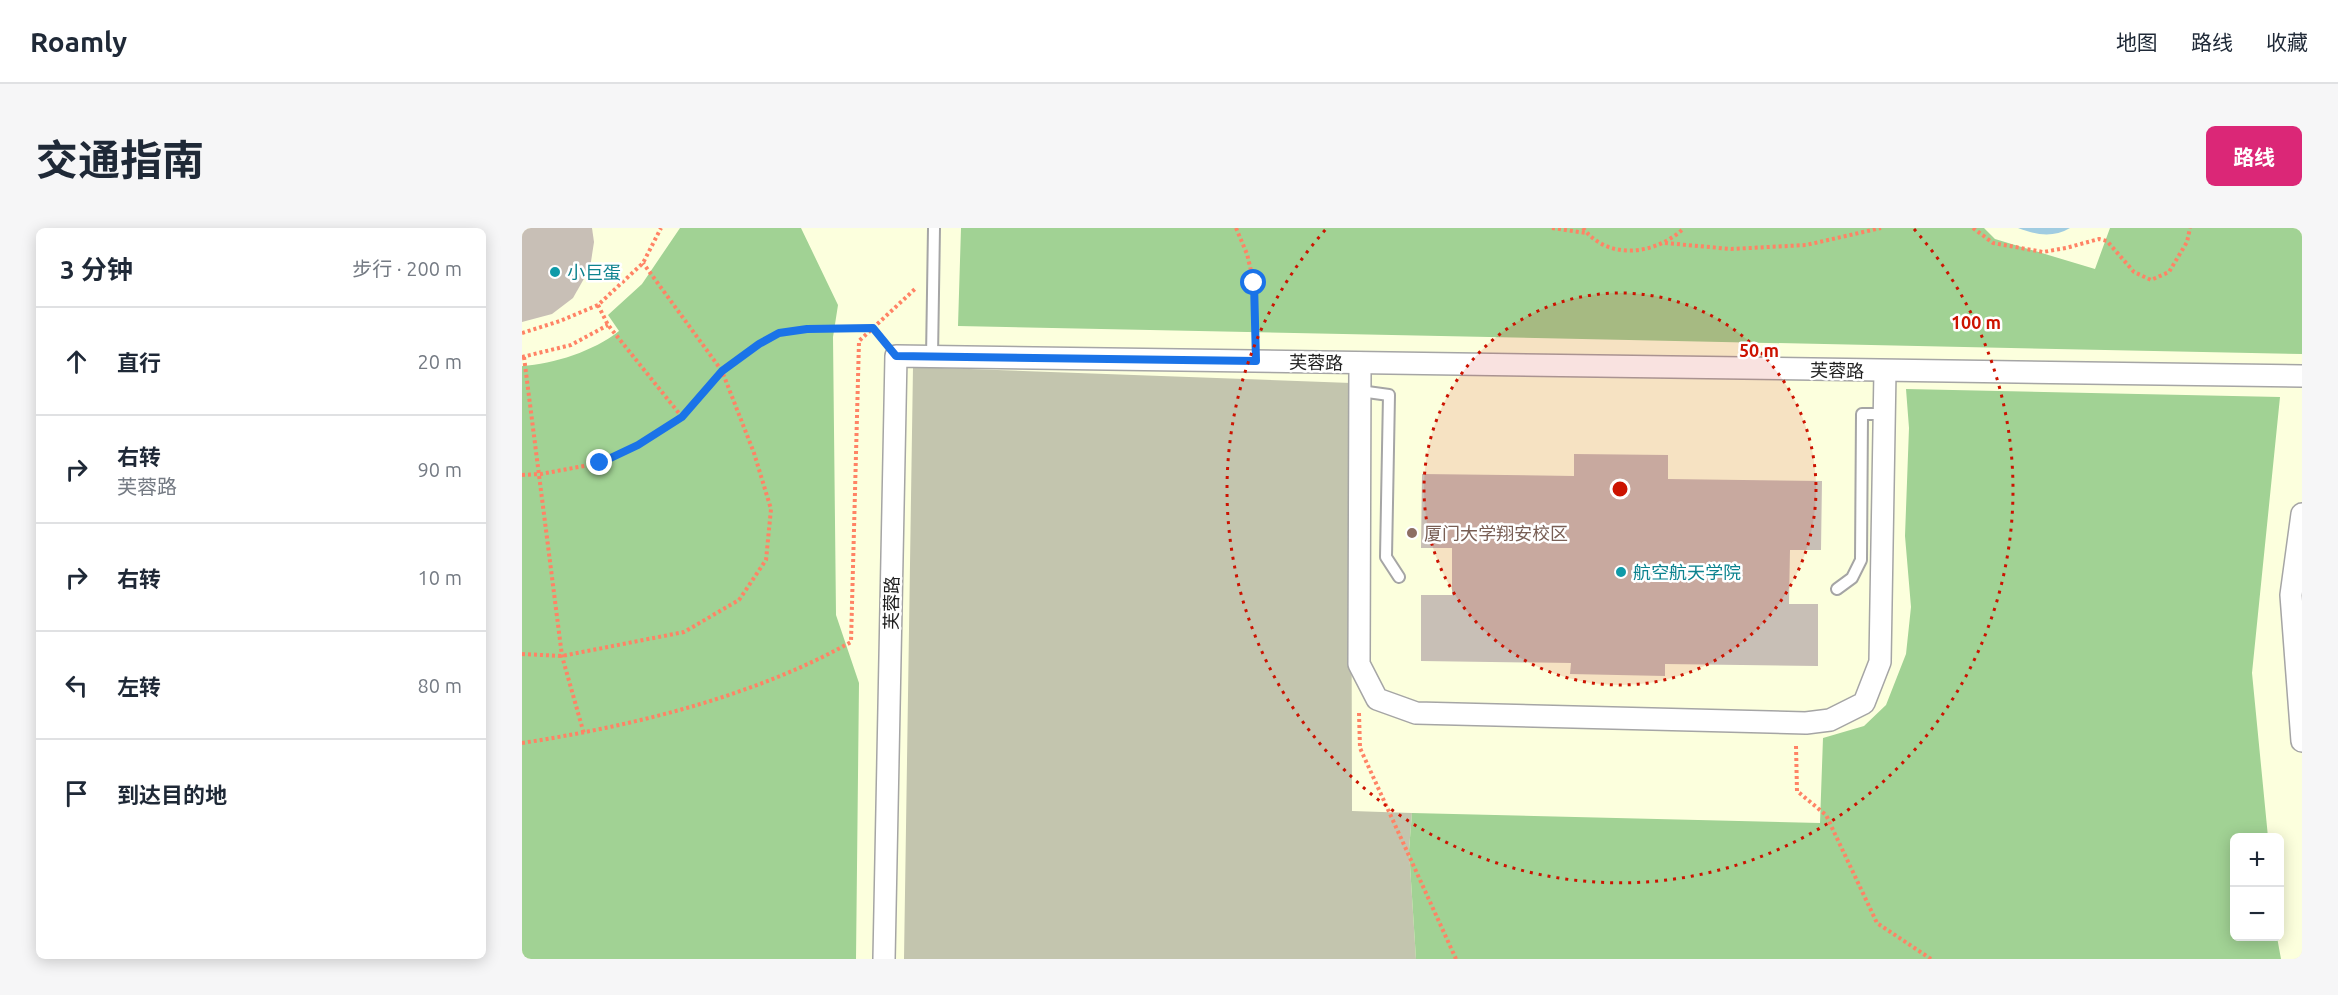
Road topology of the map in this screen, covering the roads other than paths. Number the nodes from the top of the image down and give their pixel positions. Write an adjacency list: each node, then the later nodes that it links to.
1 (934, 228): 2 (lane)
2 (932, 357): 3 (street, 芙蓉路); 12 (street, 芙蓉路)
3 (1360, 363): 4 (street, 芙蓉路); 6 (street)
4 (1885, 371): 5 (street, 芙蓉路); 7 (street)
5 (2302, 376)
6 (1360, 391): 7 (street); 9 (lane)
7 (1884, 414): 10 (lane)
8 (2302, 514): 11 (street)
9 (1400, 578)
10 (1837, 589)
11 (2302, 741)
12 (884, 959)

